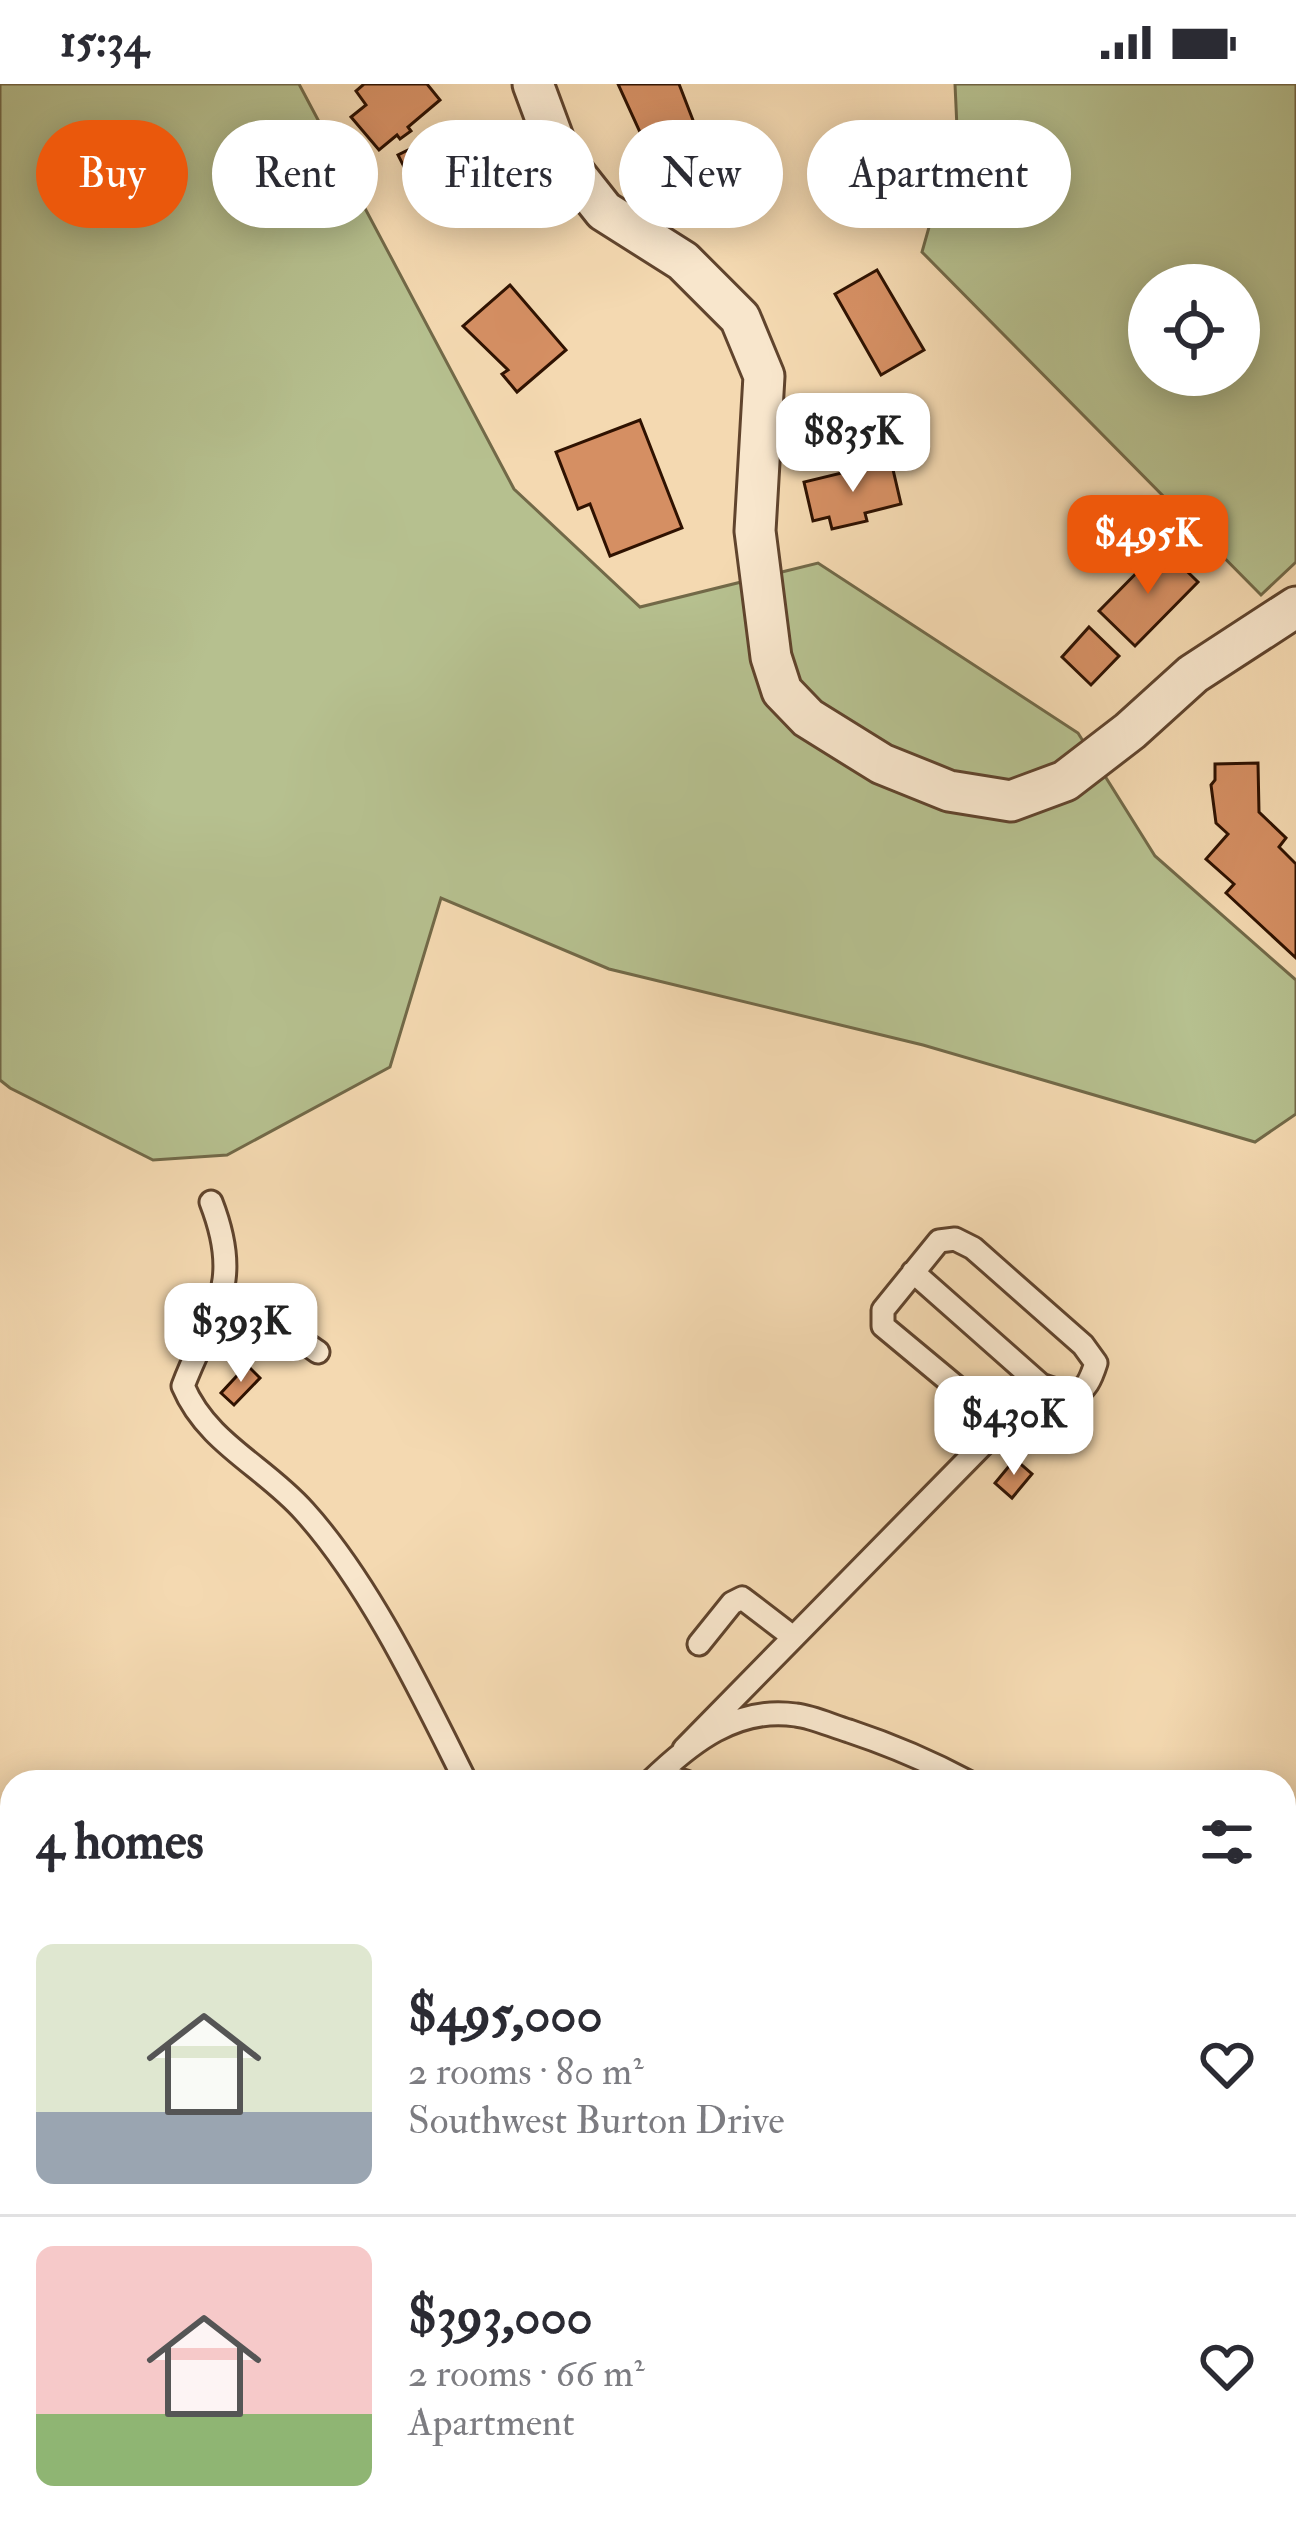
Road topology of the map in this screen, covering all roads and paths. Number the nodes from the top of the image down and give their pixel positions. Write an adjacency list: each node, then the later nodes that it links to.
1 (533, 84): 2 (street)
2 (1296, 607)
3 (212, 1202): 5 (lane)
4 (913, 1272): 7 (lane); 7 (lane); 8 (lane)
5 (210, 1327): 6 (lane); 12 (lane)
6 (318, 1352)
7 (1041, 1385): 8 (lane)
8 (1002, 1425): 9 (lane)
9 (793, 1637): 10 (lane); 11 (lane)
10 (699, 1644)
11 (684, 1749): 13 (lane); 14 (lane)
12 (460, 1770)
13 (664, 1770)
14 (944, 1770)

